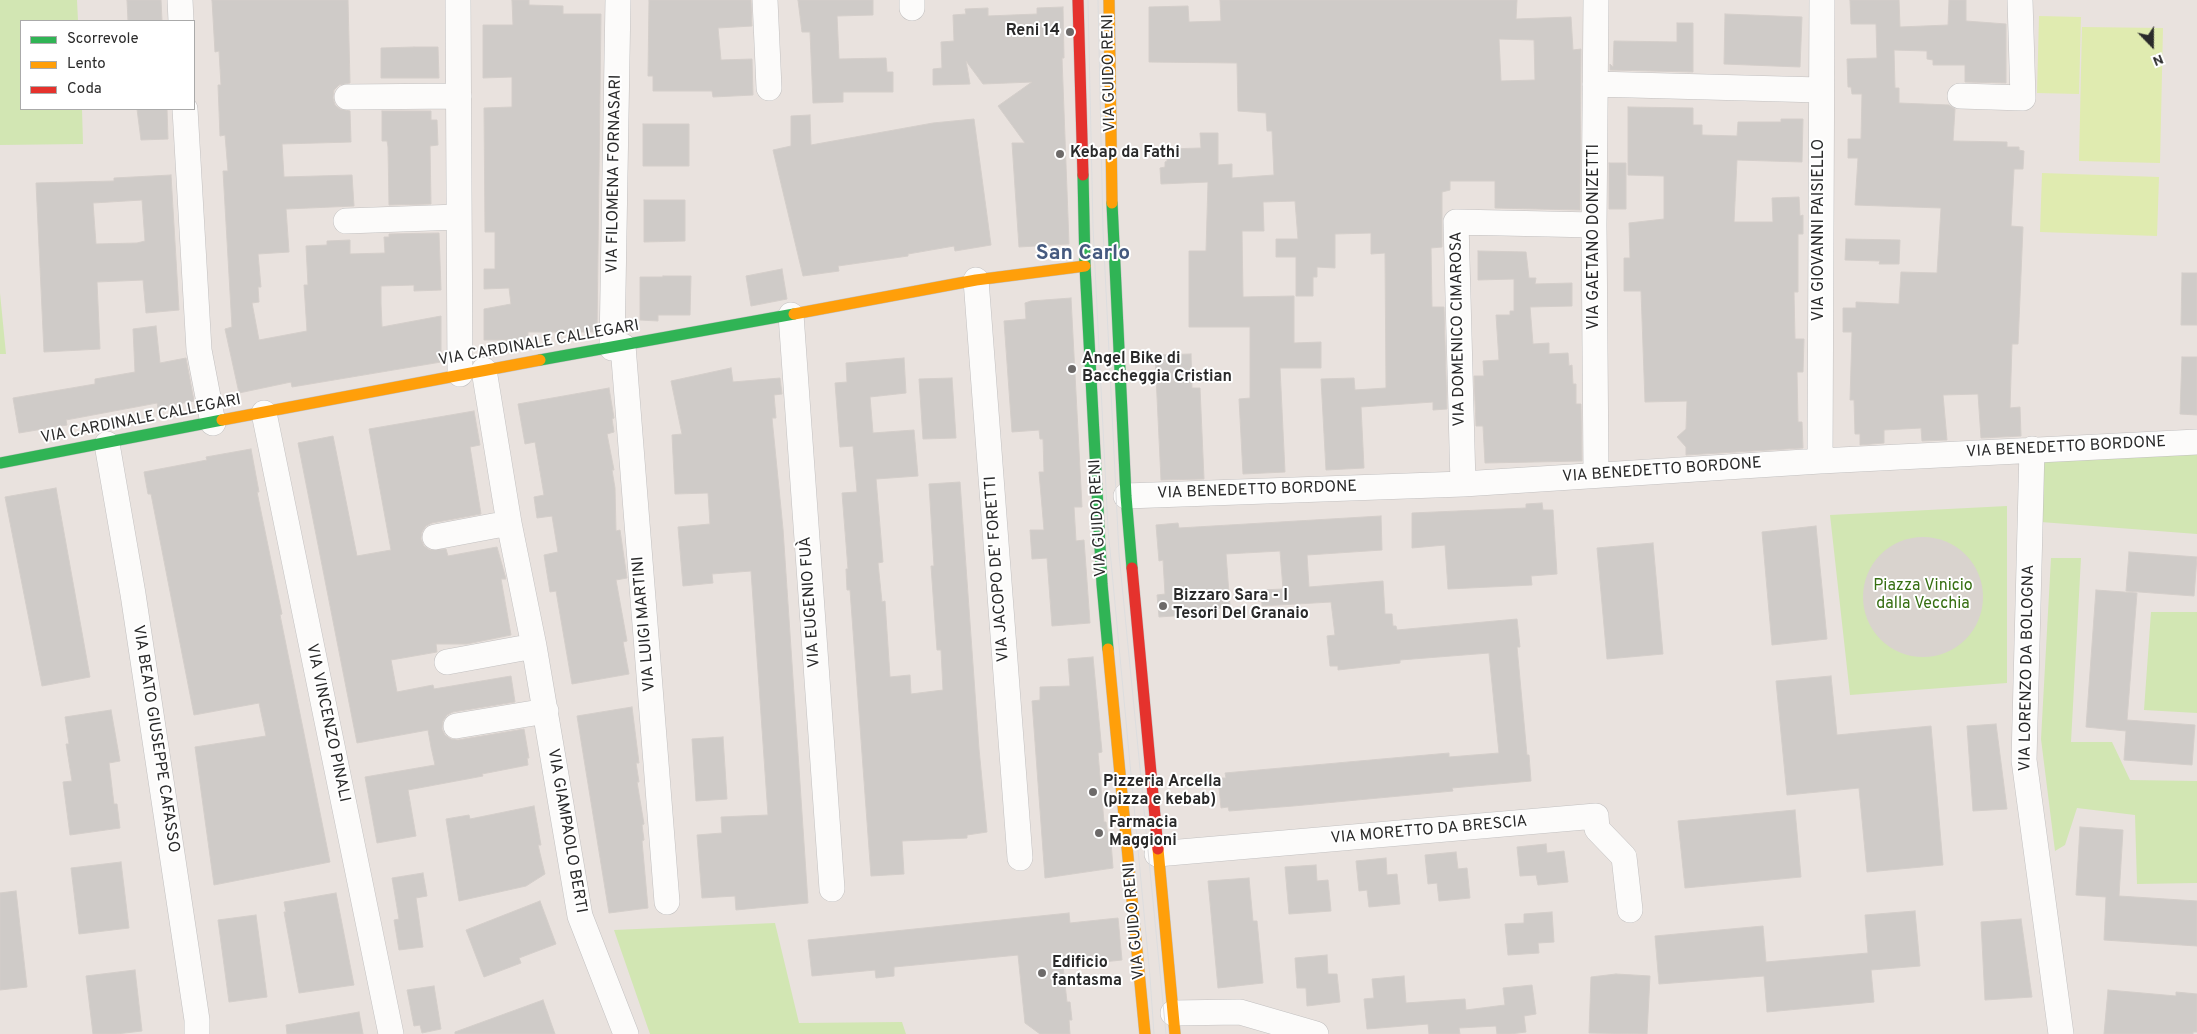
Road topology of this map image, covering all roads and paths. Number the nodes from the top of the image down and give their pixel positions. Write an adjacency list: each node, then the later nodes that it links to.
1 (180, 0): 10 (street)
2 (458, 0): 14 (street)
3 (618, 0): 24 (street, VIA FILOMENA FORNASARI)
4 (766, 0): 12 (street)
5 (1078, 0): 21 (street, VIA GUIDO RENI)
6 (1109, 0): 36 (street, VIA GUIDO RENI)
7 (1596, 0): 11 (street, VIA GAETANO DONIZETTI)
8 (1822, 0): 13 (street, VIA GIOVANNI PAISIELLO)
9 (2020, 0): 15 (street)
10 (181, 20)
11 (1595, 84): 13 (street); 20 (street, VIA GAETANO DONIZETTI)
12 (769, 88)
13 (1820, 90): 32 (street, VIA GIOVANNI PAISIELLO)
14 (459, 96): 16 (street); 18 (street)
15 (1960, 96)
16 (347, 97)
17 (185, 110): 28 (street)
18 (458, 217): 19 (street); 26 (street)
19 (346, 221)
20 (1594, 225): 34 (street, VIA GAETANO DONIZETTI); 35 (street, VIA DOMENICO CIMAROSA)
21 (1085, 266): 22 (street, VIA CARDINALE CALLEGARI); 52 (street, VIA GUIDO RENI)
22 (976, 280): 23 (street, VIA CARDINALE CALLEGARI); 44 (street, VIA JACOPO DE' FORETTI)
23 (791, 315): 24 (street, VIA CARDINALE CALLEGARI); 45 (street, VIA EUGENIO FUÀ)
24 (618, 347): 25 (street, VIA CARDINALE CALLEGARI); 46 (street, VIA LUIGI MARTINI)
25 (484, 370): 26 (street, VIA CARDINALE CALLEGARI); 37 (street, VIA GIAMPAOLO BERTI)
26 (460, 374): 27 (street, VIA CARDINALE CALLEGARI)
27 (264, 413): 28 (street, VIA CARDINALE CALLEGARI); 50 (street, VIA VINCENZO PINALI)
28 (213, 423): 30 (street, VIA CARDINALE CALLEGARI)
29 (2197, 442): 31 (street, VIA BENEDETTO BORDONE)
30 (107, 444): 33 (street, VIA CARDINALE CALLEGARI); 49 (street, VIA BEATO GIUSEPPE CAFASSO)
31 (2032, 449): 32 (street, VIA BENEDETTO BORDONE); 54 (street, VIA LORENZO DA BOLOGNA)
32 (1820, 461): 34 (street, VIA BENEDETTO BORDONE)
33 (0, 464)
34 (1596, 474): 35 (street, VIA BENEDETTO BORDONE)
35 (1463, 484): 36 (street, VIA BENEDETTO BORDONE)
36 (1126, 496): 43 (street, VIA GUIDO RENI)
37 (509, 523): 38 (street); 39 (street, VIA GIAMPAOLO BERTI)
38 (435, 537)
39 (534, 646): 40 (street); 41 (street, VIA GIAMPAOLO BERTI)
40 (447, 662)
41 (546, 711): 42 (street); 51 (street, VIA GIAMPAOLO BERTI)
42 (456, 726)
43 (1157, 854): 47 (street, VIA MORETTO DA BRESCIA); 48 (street, VIA GUIDO RENI)
44 (1020, 858)
45 (832, 888)
46 (667, 902)
47 (1630, 910)
48 (1174, 1024): 53 (street, VIA GUIDO RENI)
49 (197, 1034)
50 (391, 1034)
51 (626, 1034)
52 (1145, 1034)
53 (1316, 1034)
54 (2062, 1034)

